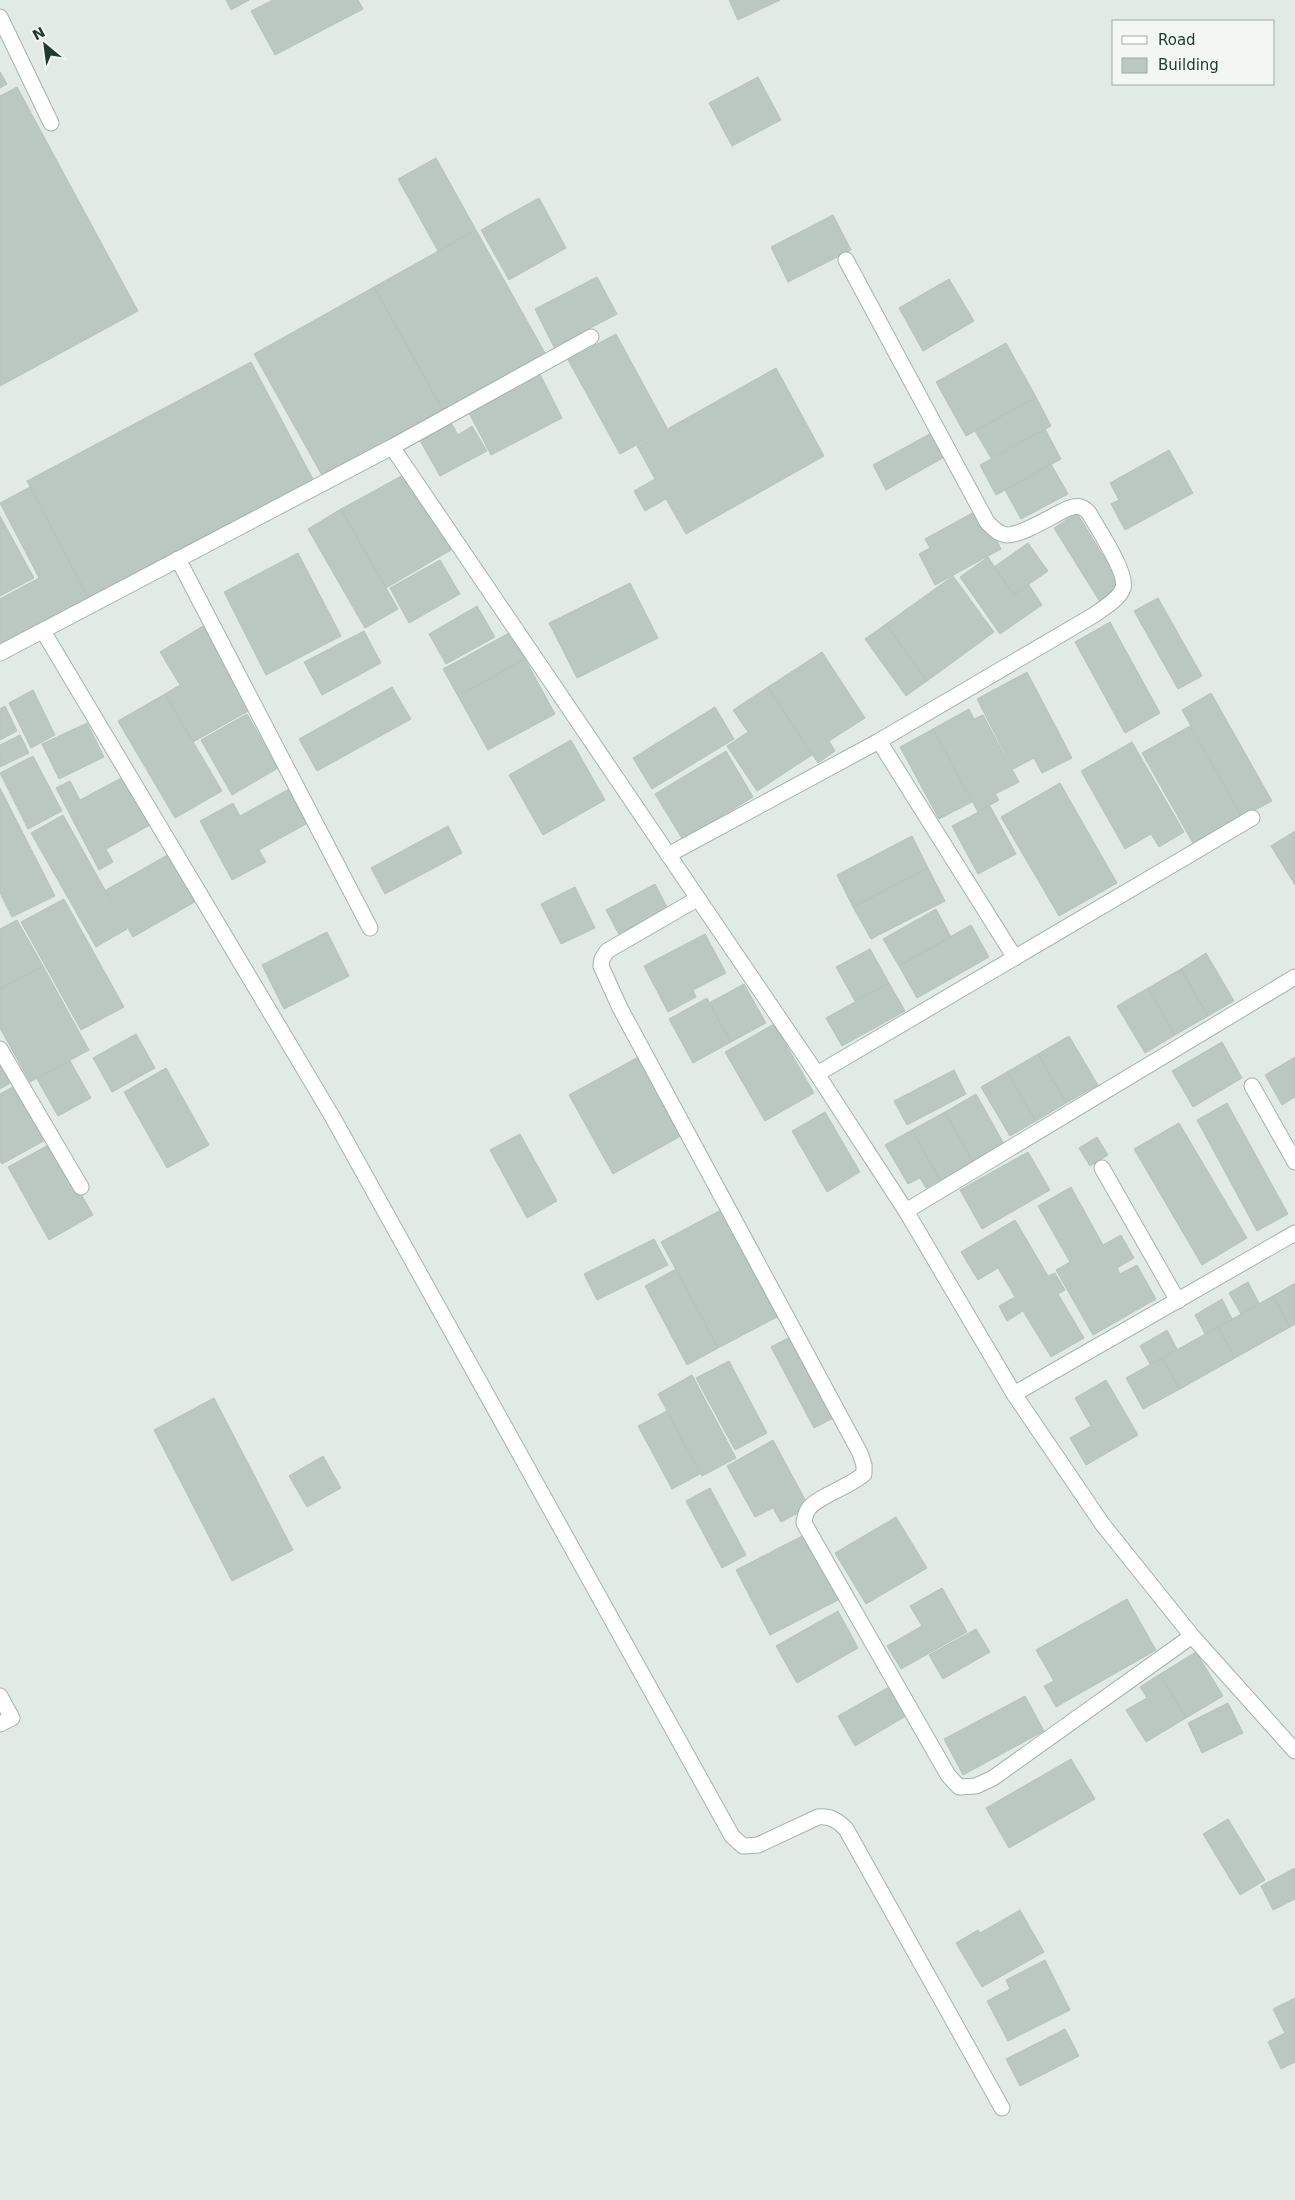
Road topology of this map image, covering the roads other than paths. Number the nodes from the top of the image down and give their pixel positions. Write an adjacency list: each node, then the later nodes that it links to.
1 (0, 17): 2 (street)
2 (51, 123)
3 (846, 260): 9 (street)
4 (591, 337): 5 (street)
5 (392, 447): 6 (street); 11 (street)
6 (178, 559): 7 (street); 13 (street)
7 (43, 631): 8 (street); 30 (street)
8 (0, 653)
9 (879, 741): 11 (street); 14 (street)
10 (1252, 818): 14 (street)
11 (668, 856): 12 (street)
12 (697, 899): 17 (street); 26 (street)
13 (370, 928)
14 (1015, 958): 17 (street)
15 (1295, 977): 22 (street)
16 (0, 1049): 21 (street)
17 (817, 1074): 22 (street)
18 (1252, 1086): 19 (street)
19 (1295, 1162)
20 (1102, 1168): 24 (street)
21 (81, 1187)
22 (906, 1211): 25 (street)
23 (1295, 1233): 24 (street)
24 (1178, 1300): 25 (street)
25 (1014, 1394): 26 (street)
26 (1192, 1636): 29 (street)
27 (0, 1696): 28 (street)
28 (0, 1724)
29 (1295, 1751)
30 (1002, 2108)

